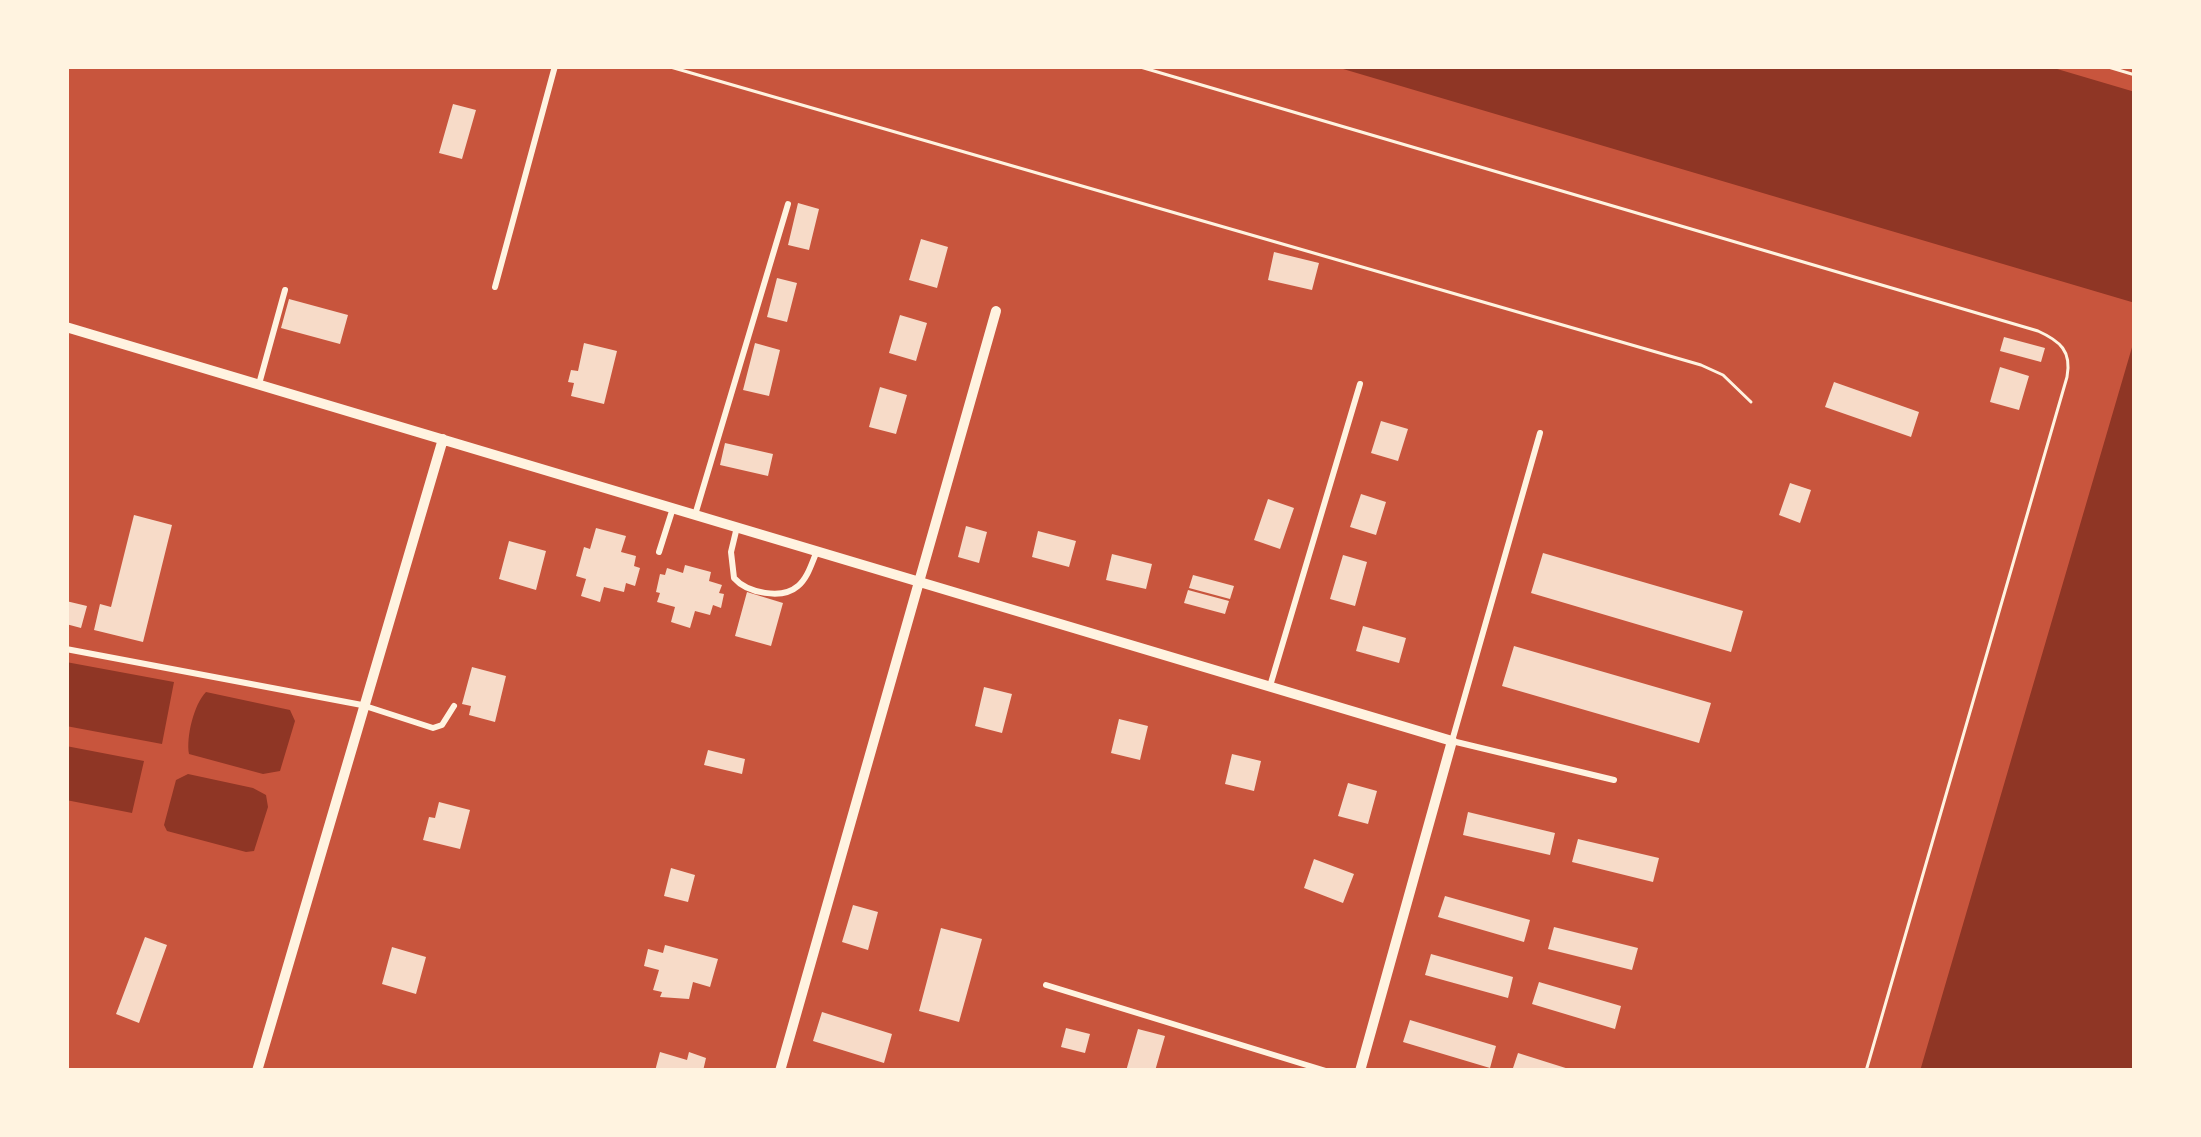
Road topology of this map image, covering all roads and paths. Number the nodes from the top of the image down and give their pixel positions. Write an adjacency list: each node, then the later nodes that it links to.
1 (555, 66): 7 (lane)
2 (667, 66): 13 (path)
3 (1137, 66): 33 (path)
4 (2105, 66): 5 (path)
5 (2135, 74)
6 (788, 204): 17 (lane)
7 (494, 287)
8 (285, 290): 11 (lane)
9 (996, 311): 21 (street)
10 (66, 327): 11 (street)
11 (259, 384): 15 (street)
12 (1360, 384): 23 (lane)
13 (1751, 402)
14 (1540, 433): 26 (lane)
15 (443, 439): 16 (street); 24 (street)
16 (673, 508): 17 (street); 20 (lane)
17 (695, 514): 18 (street)
18 (737, 527): 19 (street); 19 (lane)
19 (817, 551): 21 (street)
20 (659, 552)
21 (917, 581): 23 (street); 30 (street)
22 (66, 649): 24 (lane)
23 (1270, 686): 26 (street)
24 (362, 705): 25 (lane); 29 (street)
25 (454, 706)
26 (1452, 741): 27 (lane); 32 (street)
27 (1614, 780)
28 (1046, 986): 31 (lane)
29 (256, 1071)
30 (780, 1071)
31 (1326, 1071)
32 (1360, 1071)
33 (1866, 1071)

